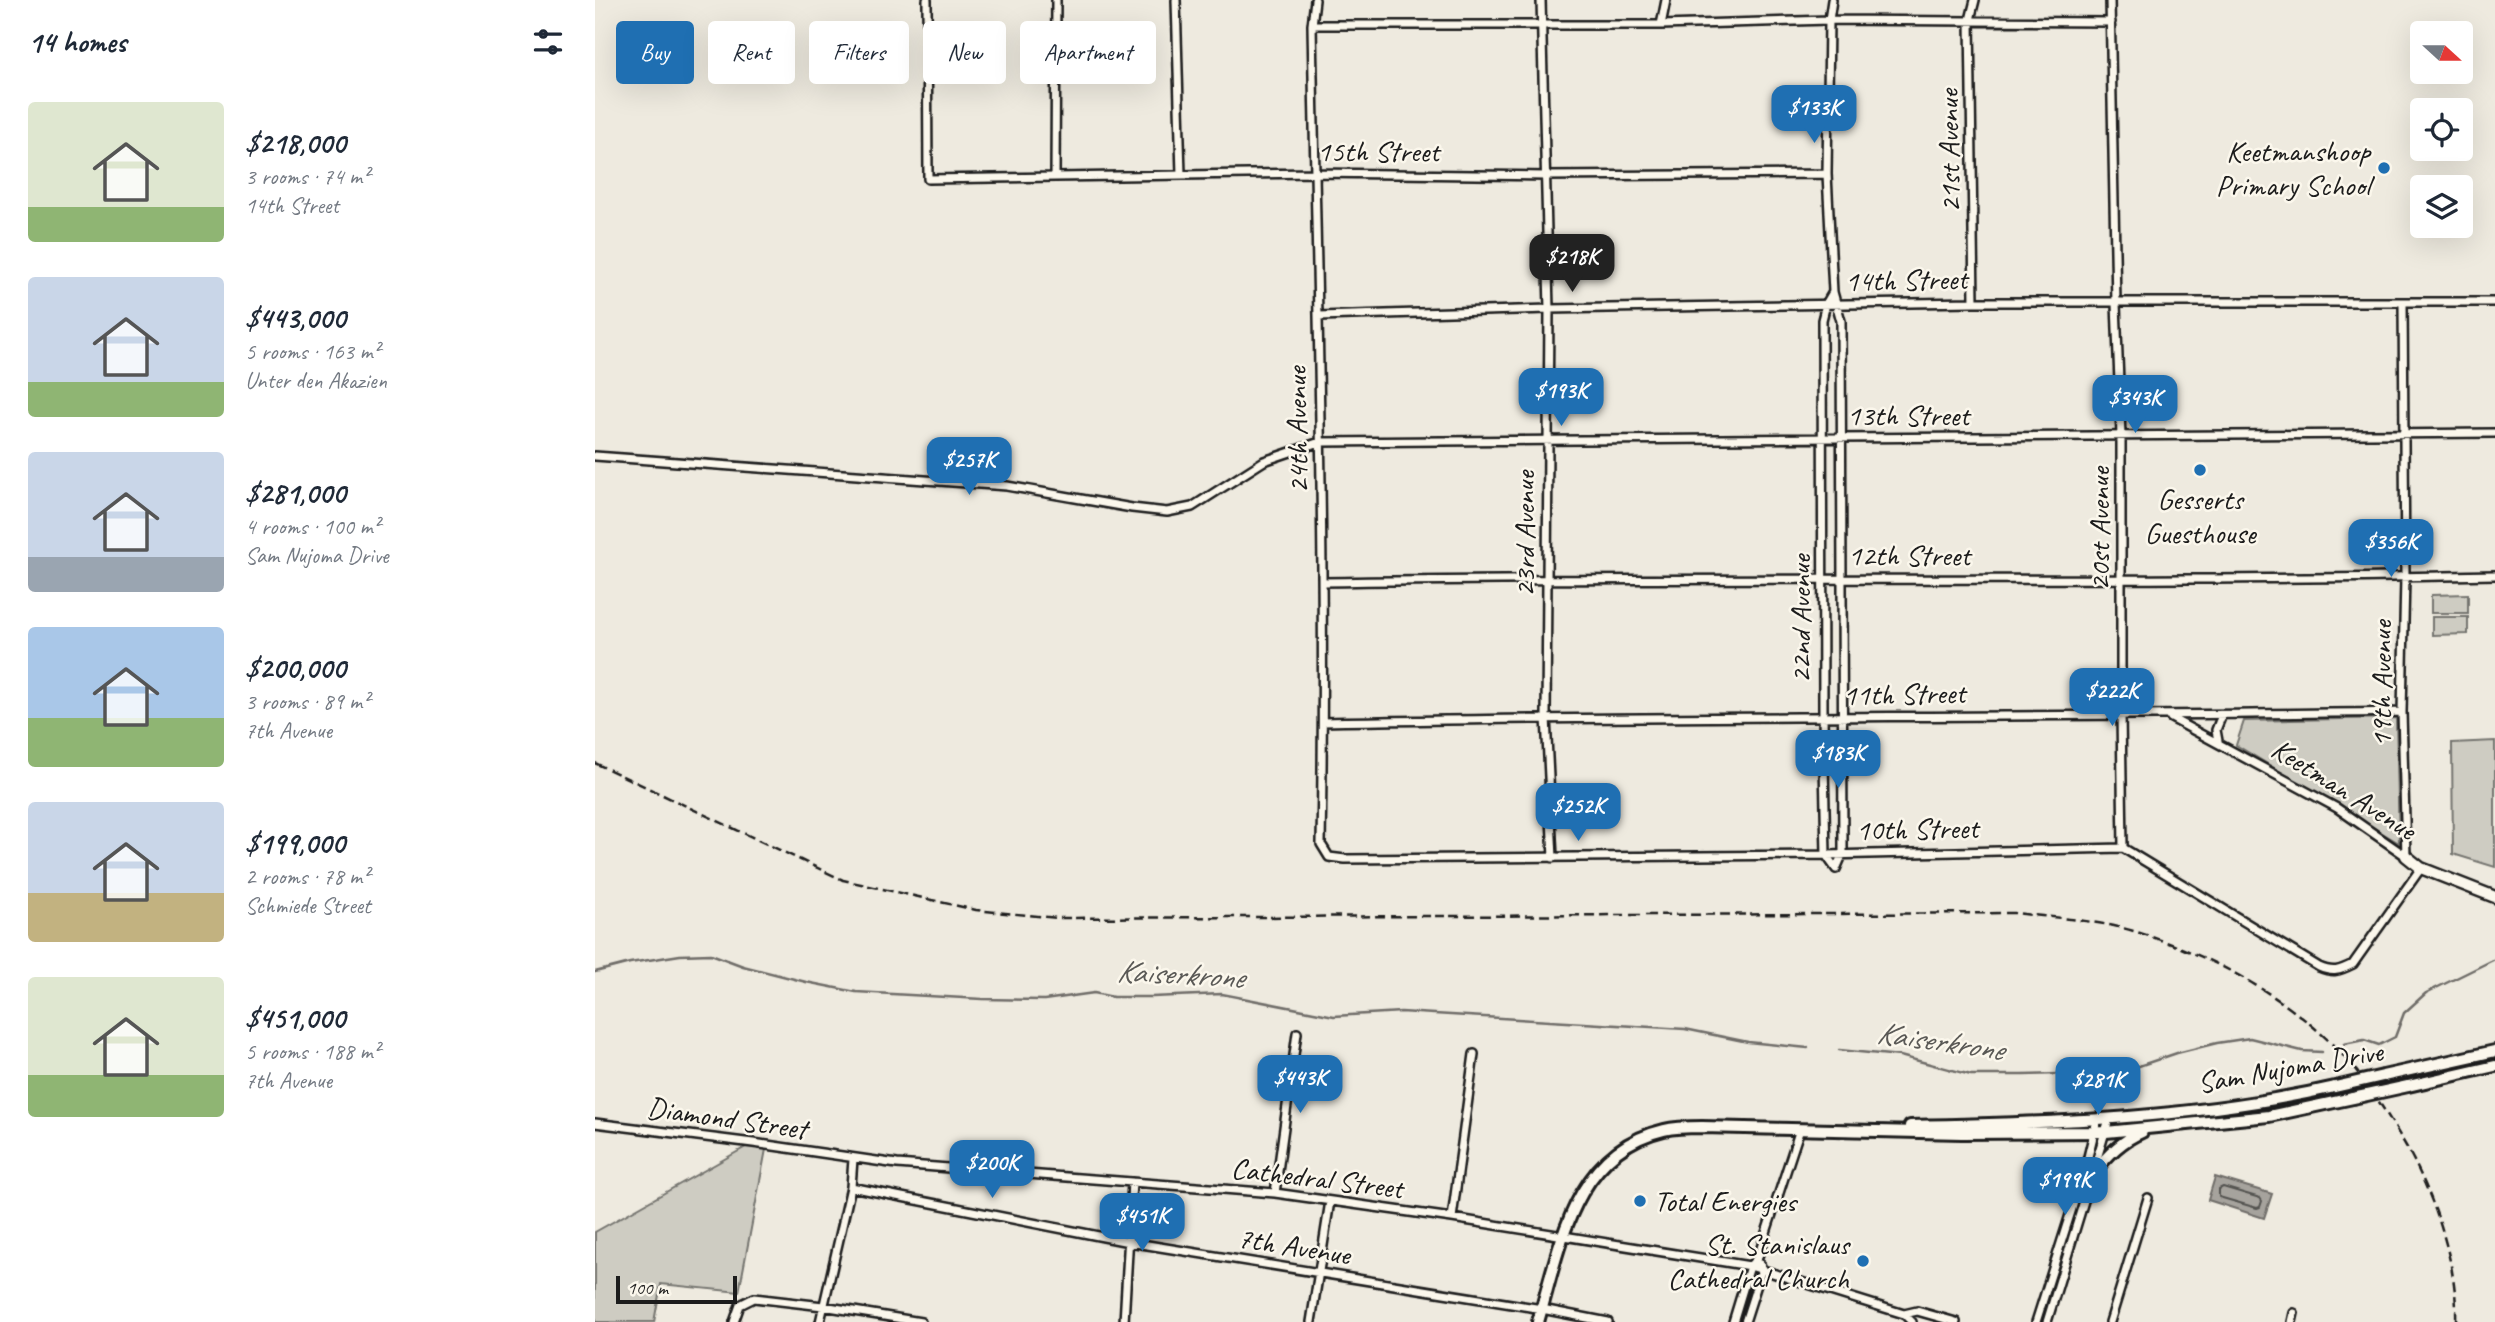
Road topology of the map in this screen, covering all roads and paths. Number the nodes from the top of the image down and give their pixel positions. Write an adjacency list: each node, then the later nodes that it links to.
1 (927, 0): 20 (street, 15th Street)
2 (1056, 0): 20 (street)
3 (1176, 0): 18 (street)
4 (1315, 0): 13 (street, 24th Avenue)
5 (1542, 0): 14 (street, 23rd Avenue)
6 (1666, 0): 15 (street)
7 (1832, 0): 10 (street, 22nd Avenue)
8 (1975, 0): 11 (street, 21st Avenue)
9 (2110, 0): 12 (street, 20st Avenue)
10 (1829, 20): 11 (street); 15 (street); 17 (street, 22nd Avenue)
11 (1970, 20): 12 (street); 22 (street, 21st Avenue)
12 (2111, 22): 25 (street, 20st Avenue)
13 (1312, 25): 14 (street); 16 (street, 24th Avenue)
14 (1542, 25): 15 (street); 19 (street, 23rd Avenue)
15 (1661, 25)
16 (1315, 173): 18 (street, 15th Street); 19 (street, 15th Street); 29 (street, 24th Avenue)
17 (1827, 174): 19 (street, 15th Street); 21 (street, 22nd Avenue)
18 (1181, 175): 20 (street, 15th Street)
19 (1545, 176): 28 (street, 23rd Avenue)
20 (1055, 177)
21 (1833, 292): 26 (street, 22nd Avenue); 27 (street, 22nd Avenue)
22 (1974, 302): 25 (street, 14th Street); 27 (street, 14th Street)
23 (2403, 302): 24 (street, 14th Street); 25 (street, 14th Street); 30 (street, 19th Avenue)
24 (2495, 302)
25 (2116, 303): 32 (street, 20st Avenue)
26 (1826, 304): 27 (street, 14th Street); 28 (street, 14th Street); 33 (street, 22nd Avenue)
27 (1837, 304): 34 (street, 22nd Avenue)
28 (1549, 309): 29 (street, 14th Street); 36 (street, 23rd Avenue)
29 (1319, 316): 35 (street, 24th Avenue)
30 (2403, 433): 31 (street, 13th Street); 32 (street, 13th Street); 39 (street, 19th Avenue)
31 (2495, 433)
32 (2121, 436): 34 (street, 13th Street); 43 (street, 20st Avenue)
33 (1823, 438): 34 (street, 13th Street); 36 (street, 13th Street); 41 (street, 22nd Avenue)
34 (1842, 439): 42 (street, 22nd Avenue)
35 (1320, 442): 36 (street, 13th Street); 37 (street, 13th Street); 44 (street, 24th Avenue)
36 (1547, 442): 40 (street, 23rd Avenue)
37 (595, 456)
38 (2495, 575): 39 (street, 12th Street)
39 (2405, 577): 43 (street, 12th Street); 45 (street, 19th Avenue)
40 (1546, 578): 41 (street, 12th Street); 44 (street, 12th Street); 48 (street, 23rd Avenue)
41 (1822, 578): 42 (street, 12th Street); 50 (street, 22nd Avenue)
42 (1842, 578): 43 (street, 12th Street); 51 (street, 22nd Avenue)
43 (2122, 578): 46 (street, 20st Avenue)
44 (1322, 582): 52 (street, 24th Avenue)
45 (2402, 712): 47 (street, 11th Street); 57 (street, 19th Avenue)
46 (2121, 714): 49 (street, 11th Street); 51 (street, 11th Street); 54 (street, 20st Avenue)
47 (2222, 715): 49 (street, 11th Street); 53 (street)
48 (1546, 717): 50 (street, 11th Street); 52 (street, 11th Street); 59 (street, 23rd Avenue)
49 (2170, 717): 53 (street, Keetman Avenue)
50 (1823, 718): 51 (street, 11th Street); 56 (street, 22nd Avenue)
51 (1842, 718): 55 (street, 22nd Avenue)
52 (1323, 722): 58 (street, 24th Avenue)
53 (2218, 741): 57 (street, Keetman Avenue)
54 (2123, 848): 55 (street, 10th Street); 60 (street)
55 (1843, 853): 56 (street, 10th Street); 56 (street)
56 (1826, 855): 59 (street, 10th Street)
57 (2406, 856): 60 (street, Keetman Avenue)
58 (1329, 857): 59 (street, 10th Street)
59 (1553, 858)
60 (2421, 867): 61 (street, Keetman Avenue)
61 (2495, 897)
62 (1297, 1033): 77 (street)
63 (2495, 1051): 66 (main road, Sam Nujoma Drive, bridge)
64 (1474, 1054): 80 (street)
65 (2495, 1066): 70 (main road, Sam Nujoma Drive, bridge)
66 (2109, 1119): 67 (main road, Sam Nujoma Drive); 72 (street)
67 (2097, 1120): 71 (main road, Sam Nujoma Drive); 72 (street)
68 (595, 1123): 73 (street, Diamond Street)
69 (1800, 1129): 71 (main road, Sam Nujoma Drive); 81 (main road, Sam Nujoma Drive); 83 (street)
70 (2148, 1129): 72 (main road, Sam Nujoma Drive); 74 (main road)
71 (1841, 1130): 72 (main road, Sam Nujoma Drive)
72 (2100, 1132): 74 (street); 103 (street)
73 (853, 1159): 75 (street, Cathedral Street); 76 (street)
74 (2094, 1173): 104 (street)
75 (1132, 1182): 77 (street, Cathedral Street); 82 (street)
76 (851, 1187): 82 (street, 7th Avenue); 87 (street)
77 (1275, 1193): 79 (street, Cathedral Street)
78 (2148, 1198): 105 (street)
79 (1330, 1201): 80 (street, Cathedral Street); 86 (street)
80 (1452, 1218): 81 (street, Cathedral Street)
81 (1565, 1236): 84 (street, Cathedral Street); 88 (main road, Sam Nujoma Drive)
82 (1129, 1242): 86 (street, 7th Avenue); 95 (street)
83 (1758, 1257): 84 (street); 85 (street)
84 (1750, 1266): 85 (street, Cathedral Street); 99 (street)
85 (1762, 1269): 91 (street, Cathedral Street); 100 (street)
86 (1318, 1273): 88 (street, 7th Avenue); 96 (street)
87 (823, 1306): 92 (street); 93 (street); 94 (street)
88 (1542, 1308): 97 (main road, Sam Nujoma Drive); 98 (street, 7th Avenue)
89 (1917, 1311): 91 (street); 101 (street); 102 (street)
90 (2294, 1313): 106 (street)
91 (1904, 1314): 101 (street)
92 (734, 1322)
93 (820, 1322)
94 (921, 1322)
95 (1124, 1322)
96 (1311, 1322)
97 (1538, 1322)
98 (1608, 1322)
99 (1733, 1322)
100 (1745, 1322)
101 (1913, 1322)
102 (1956, 1322)
103 (2036, 1322)
104 (2047, 1322)
105 (2110, 1322)
106 (2291, 1322)

